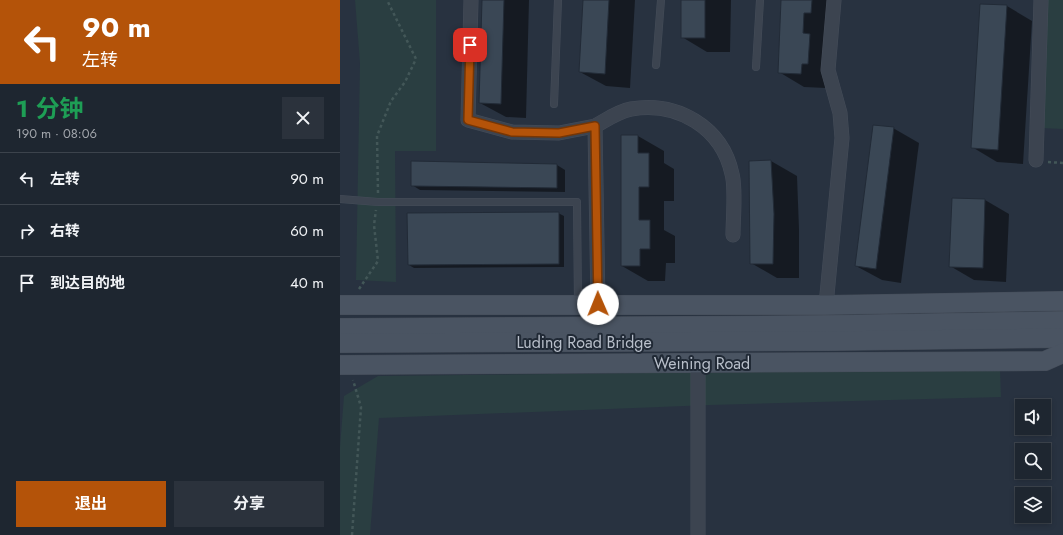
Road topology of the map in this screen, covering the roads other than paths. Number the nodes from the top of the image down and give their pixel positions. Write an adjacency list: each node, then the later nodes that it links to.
1 (471, 0): 10 (street)
2 (558, 0): 9 (lane)
3 (661, 0): 7 (lane)
4 (760, 0): 8 (lane)
5 (834, 0): 18 (street)
6 (1041, 0): 11 (street)
7 (656, 66)
8 (756, 67)
9 (554, 104)
10 (595, 126): 13 (street); 16 (street)
11 (1036, 160)
12 (340, 199): 15 (lane)
13 (733, 235)
14 (1063, 302): 18 (main road)
15 (578, 304): 16 (main road); 17 (main road)
16 (598, 304): 18 (main road)
17 (340, 305)
18 (826, 305)
19 (1063, 321): 21 (main road)
20 (340, 328): 21 (main road, Luding Road Bridge)
21 (828, 333): 22 (main road); 23 (main road, Luding Road Bridge)
22 (1063, 338)
23 (340, 343)
24 (1063, 353): 25 (main road, Weining Road)
25 (698, 363): 26 (main road, Weining Road); 27 (street)
26 (346, 372)
27 (698, 535)

